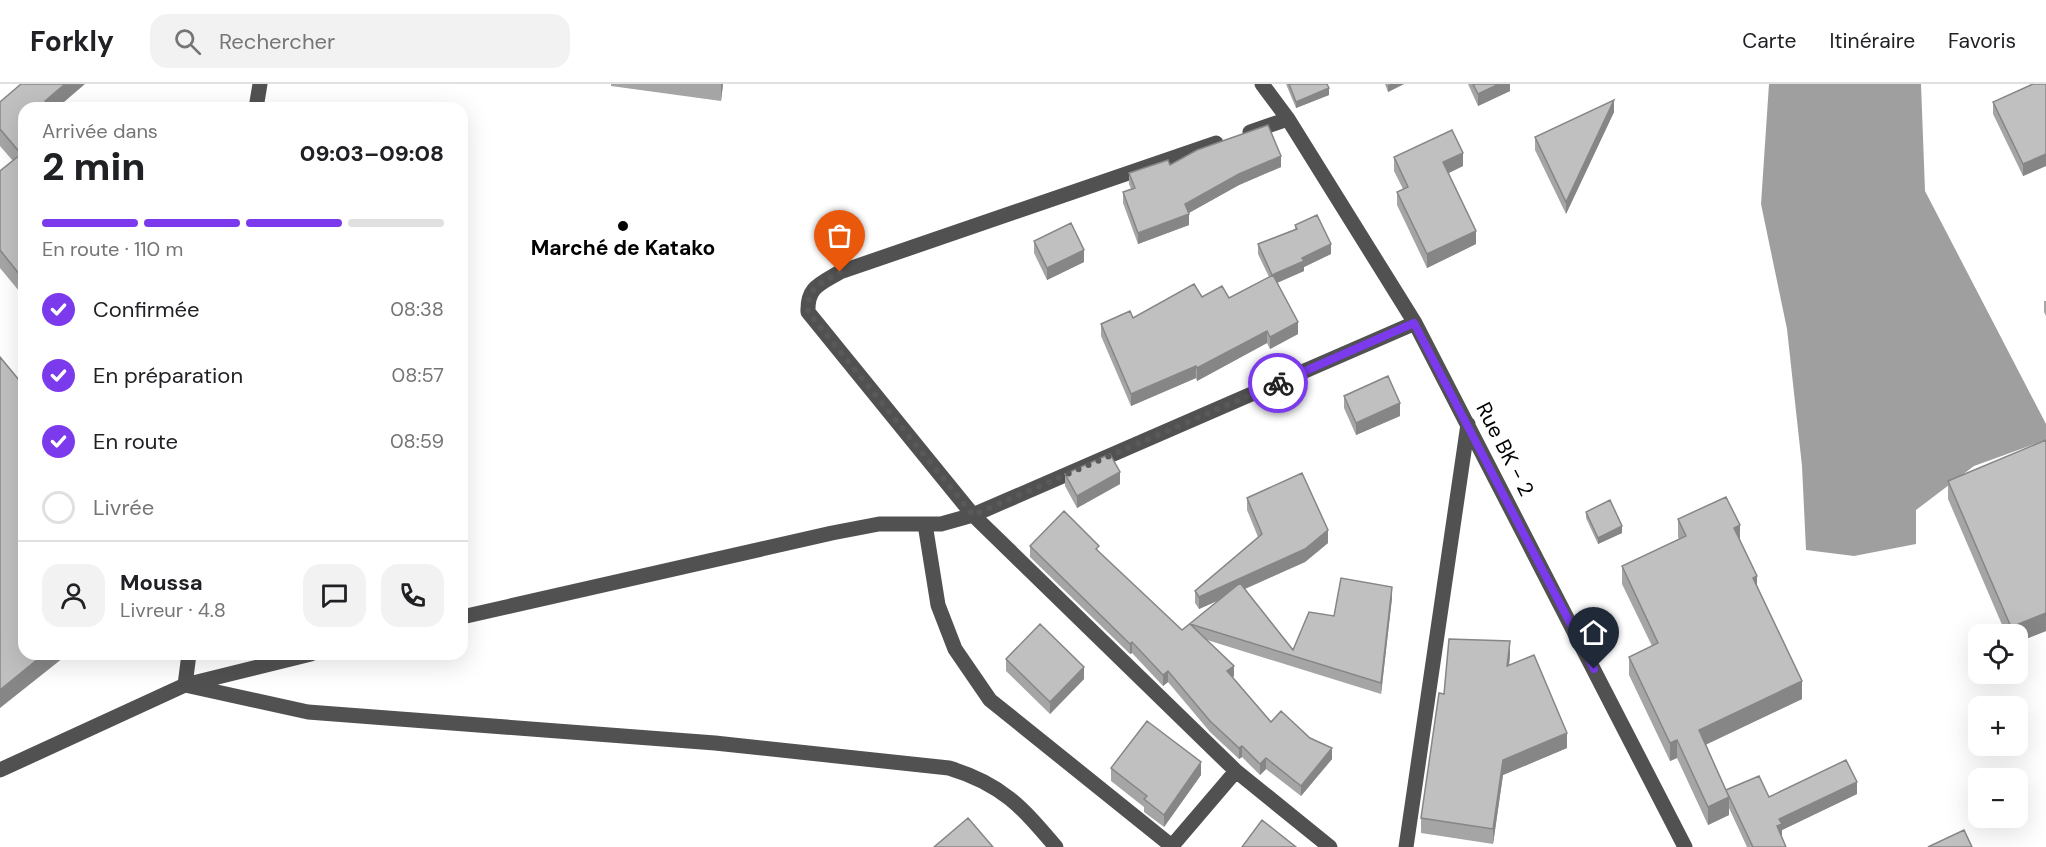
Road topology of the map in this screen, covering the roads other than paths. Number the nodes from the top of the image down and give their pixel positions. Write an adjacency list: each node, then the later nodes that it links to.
1 (260, 84): 3 (street)
2 (1262, 84): 4 (street, Rue BK - 2)
3 (257, 102)
4 (1288, 119): 5 (street, Rue BK - 2); 7 (street)
5 (1414, 323): 6 (street, Rue BK - 2); 7 (street)
6 (1468, 424): 18 (street); 19 (street, Rue BK - 2)
7 (973, 515): 8 (street); 14 (street)
8 (924, 524): 9 (street); 16 (street)
9 (468, 616)
10 (188, 660): 12 (street)
11 (287, 660): 12 (street)
12 (185, 685): 13 (street); 15 (street)
13 (0, 770)
14 (1236, 771): 16 (street); 17 (street)
15 (1056, 847)
16 (1172, 847)
17 (1330, 847)
18 (1406, 847)
19 (1685, 847)

